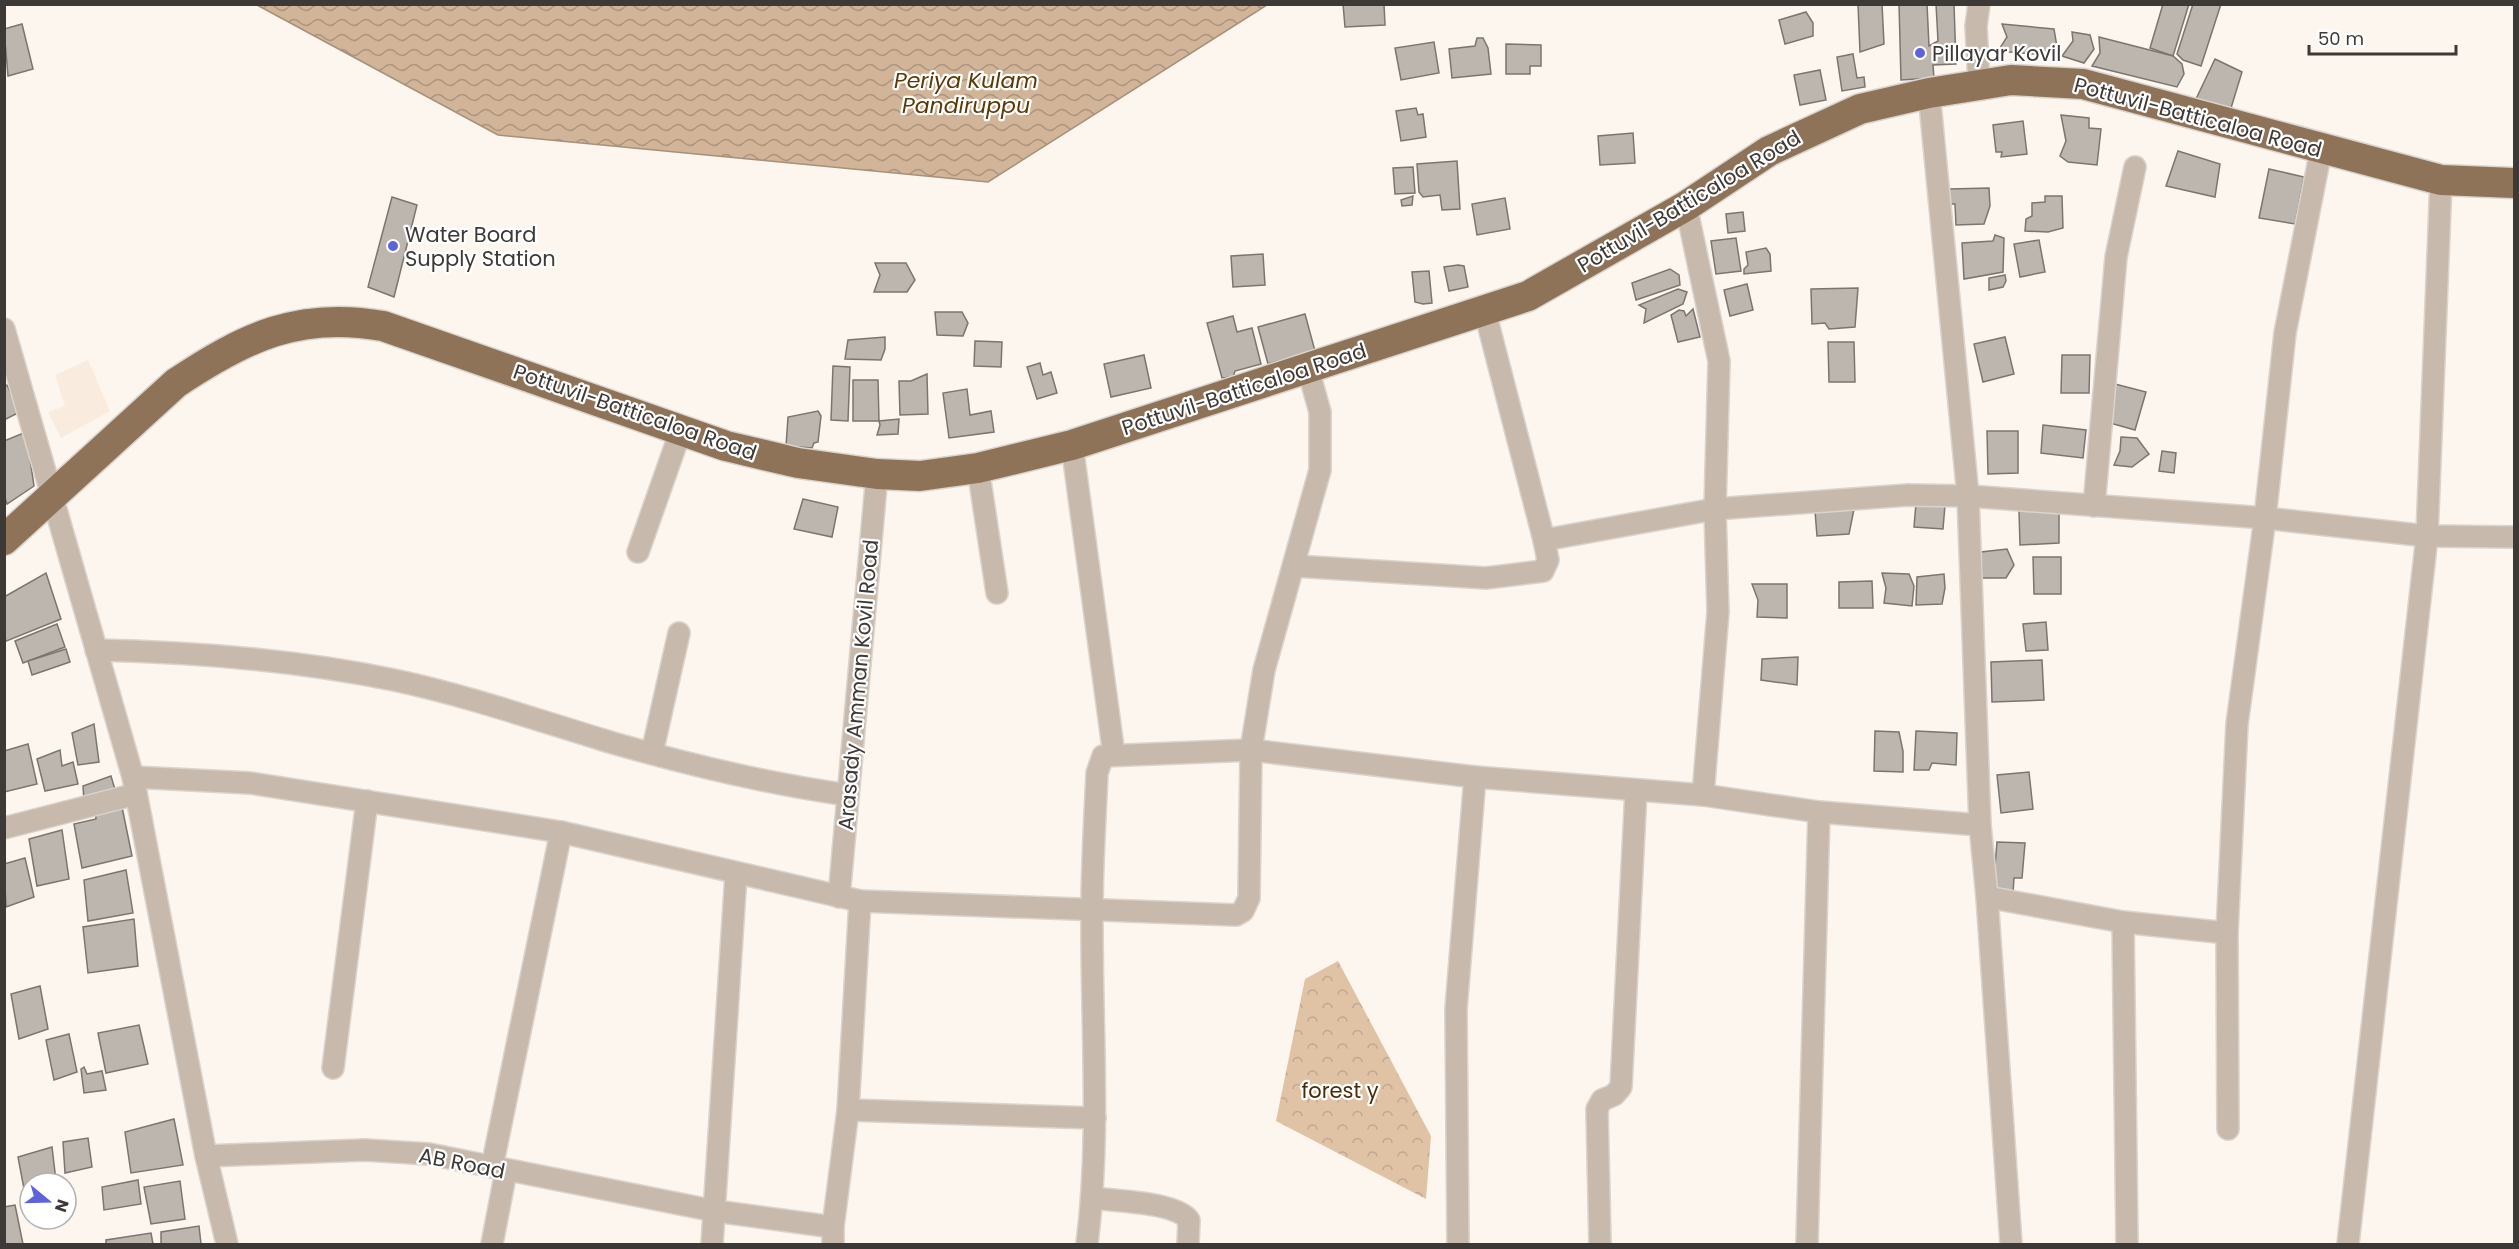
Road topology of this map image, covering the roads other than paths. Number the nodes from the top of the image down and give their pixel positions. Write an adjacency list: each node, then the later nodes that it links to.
1 (1979, 4): 2 (street)
2 (1979, 85): 3 (highway, Pottuvil-Batticaloa Road); 4 (highway, Pottuvil-Batticaloa Road)
3 (1929, 93): 8 (highway, Pottuvil-Batticaloa Road); 17 (street)
4 (2321, 150): 6 (highway, Pottuvil-Batticaloa Road); 20 (street)
5 (2135, 167): 18 (street)
6 (2440, 180): 7 (highway, Pottuvil-Batticaloa Road); 21 (street)
7 (2514, 183)
8 (1686, 206): 9 (highway, Pottuvil-Batticaloa Road); 19 (street)
9 (1485, 312): 11 (highway, Pottuvil-Batticaloa Road); 24 (street)
10 (4, 329): 16 (street)
11 (1308, 369): 13 (highway, Pottuvil-Batticaloa Road); 26 (street)
12 (681, 430): 15 (highway, Pottuvil-Batticaloa Road); 16 (highway, Pottuvil-Batticaloa Road); 25 (street)
13 (1072, 445): 14 (highway, Pottuvil-Batticaloa Road); 32 (street)
14 (978, 468): 15 (highway, Pottuvil-Batticaloa Road); 27 (street)
15 (877, 474): 36 (street, Arasady Amman Kovil Road)
16 (51, 496): 23 (highway, Pottuvil-Batticaloa Road); 29 (street)
17 (1968, 496): 18 (street); 19 (street); 40 (street)
18 (2094, 506): 20 (street)
19 (1715, 509): 24 (street); 37 (street)
20 (2265, 518): 21 (street); 48 (street)
21 (2427, 536): 22 (street); 68 (street)
22 (2514, 537)
23 (4, 540)
24 (1544, 540): 26 (street)
25 (638, 552)
26 (1295, 566): 30 (street)
27 (997, 593)
28 (679, 633): 31 (street)
29 (96, 650): 31 (street); 34 (street)
30 (1251, 750): 32 (street); 33 (street); 46 (street)
31 (652, 753): 36 (street)
32 (1114, 755): 46 (street)
33 (1475, 777): 35 (street); 63 (street)
34 (135, 785): 38 (street); 41 (street); 53 (street)
35 (1636, 790): 37 (street); 64 (street)
36 (848, 795): 45 (street, Arasady Amman Kovil Road)
37 (1703, 795): 39 (street)
38 (367, 801): 42 (street); 49 (street)
39 (1819, 812): 40 (street); 65 (street)
40 (1980, 825): 44 (street)
41 (4, 828)
42 (561, 832): 43 (street); 54 (street)
43 (736, 874): 45 (street); 56 (street)
44 (1987, 897): 47 (street); 66 (street)
45 (849, 899): 46 (street); 50 (street, Arasady Amman Kovil Road)
46 (1092, 910): 51 (street)
47 (2123, 922): 48 (street); 67 (street)
48 (2227, 933): 52 (street)
49 (333, 1068)
50 (848, 1110): 51 (street); 57 (street, Arasady Amman Kovil Road)
51 (1095, 1118): 55 (street)
52 (2228, 1129)
53 (206, 1156): 54 (street, AB Road); 58 (street)
54 (499, 1169): 56 (street, AB Road); 59 (street)
55 (1093, 1198): 61 (street); 62 (street)
56 (715, 1211): 57 (street, AB Road); 60 (street)
57 (833, 1236)
58 (226, 1245)
59 (492, 1245)
60 (712, 1245)
61 (1087, 1245)
62 (1188, 1245)
63 (1458, 1245)
64 (1600, 1245)
65 (1807, 1245)
66 (2011, 1245)
67 (2127, 1245)
68 (2348, 1245)

